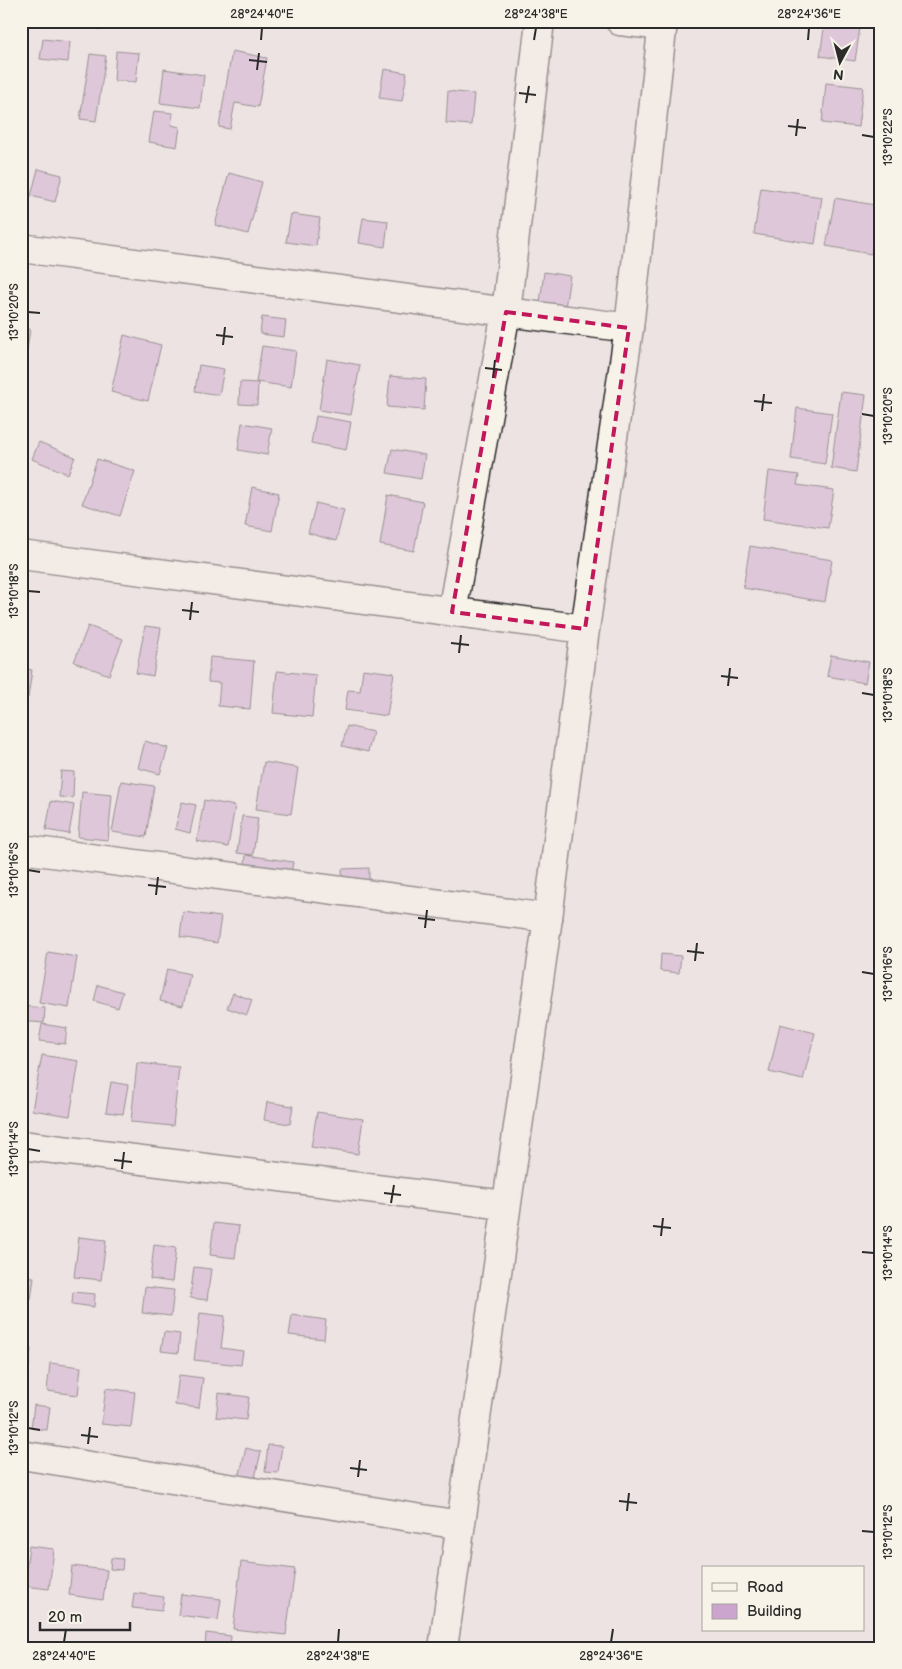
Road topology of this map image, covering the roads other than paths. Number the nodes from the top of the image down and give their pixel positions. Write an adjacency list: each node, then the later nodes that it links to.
1 (540, 21): 5 (street)
2 (620, 21): 3 (street)
3 (663, 24): 6 (street)
4 (21, 248): 5 (street)
5 (506, 312): 6 (street); 8 (street)
6 (629, 328): 9 (street)
7 (21, 555): 8 (street)
8 (452, 612): 9 (street)
9 (585, 629): 11 (street)
10 (21, 850): 11 (street)
11 (548, 918): 13 (street)
12 (21, 1145): 13 (street)
13 (505, 1206): 15 (street)
14 (21, 1455): 15 (street)
15 (460, 1525): 16 (street)
16 (443, 1648)

